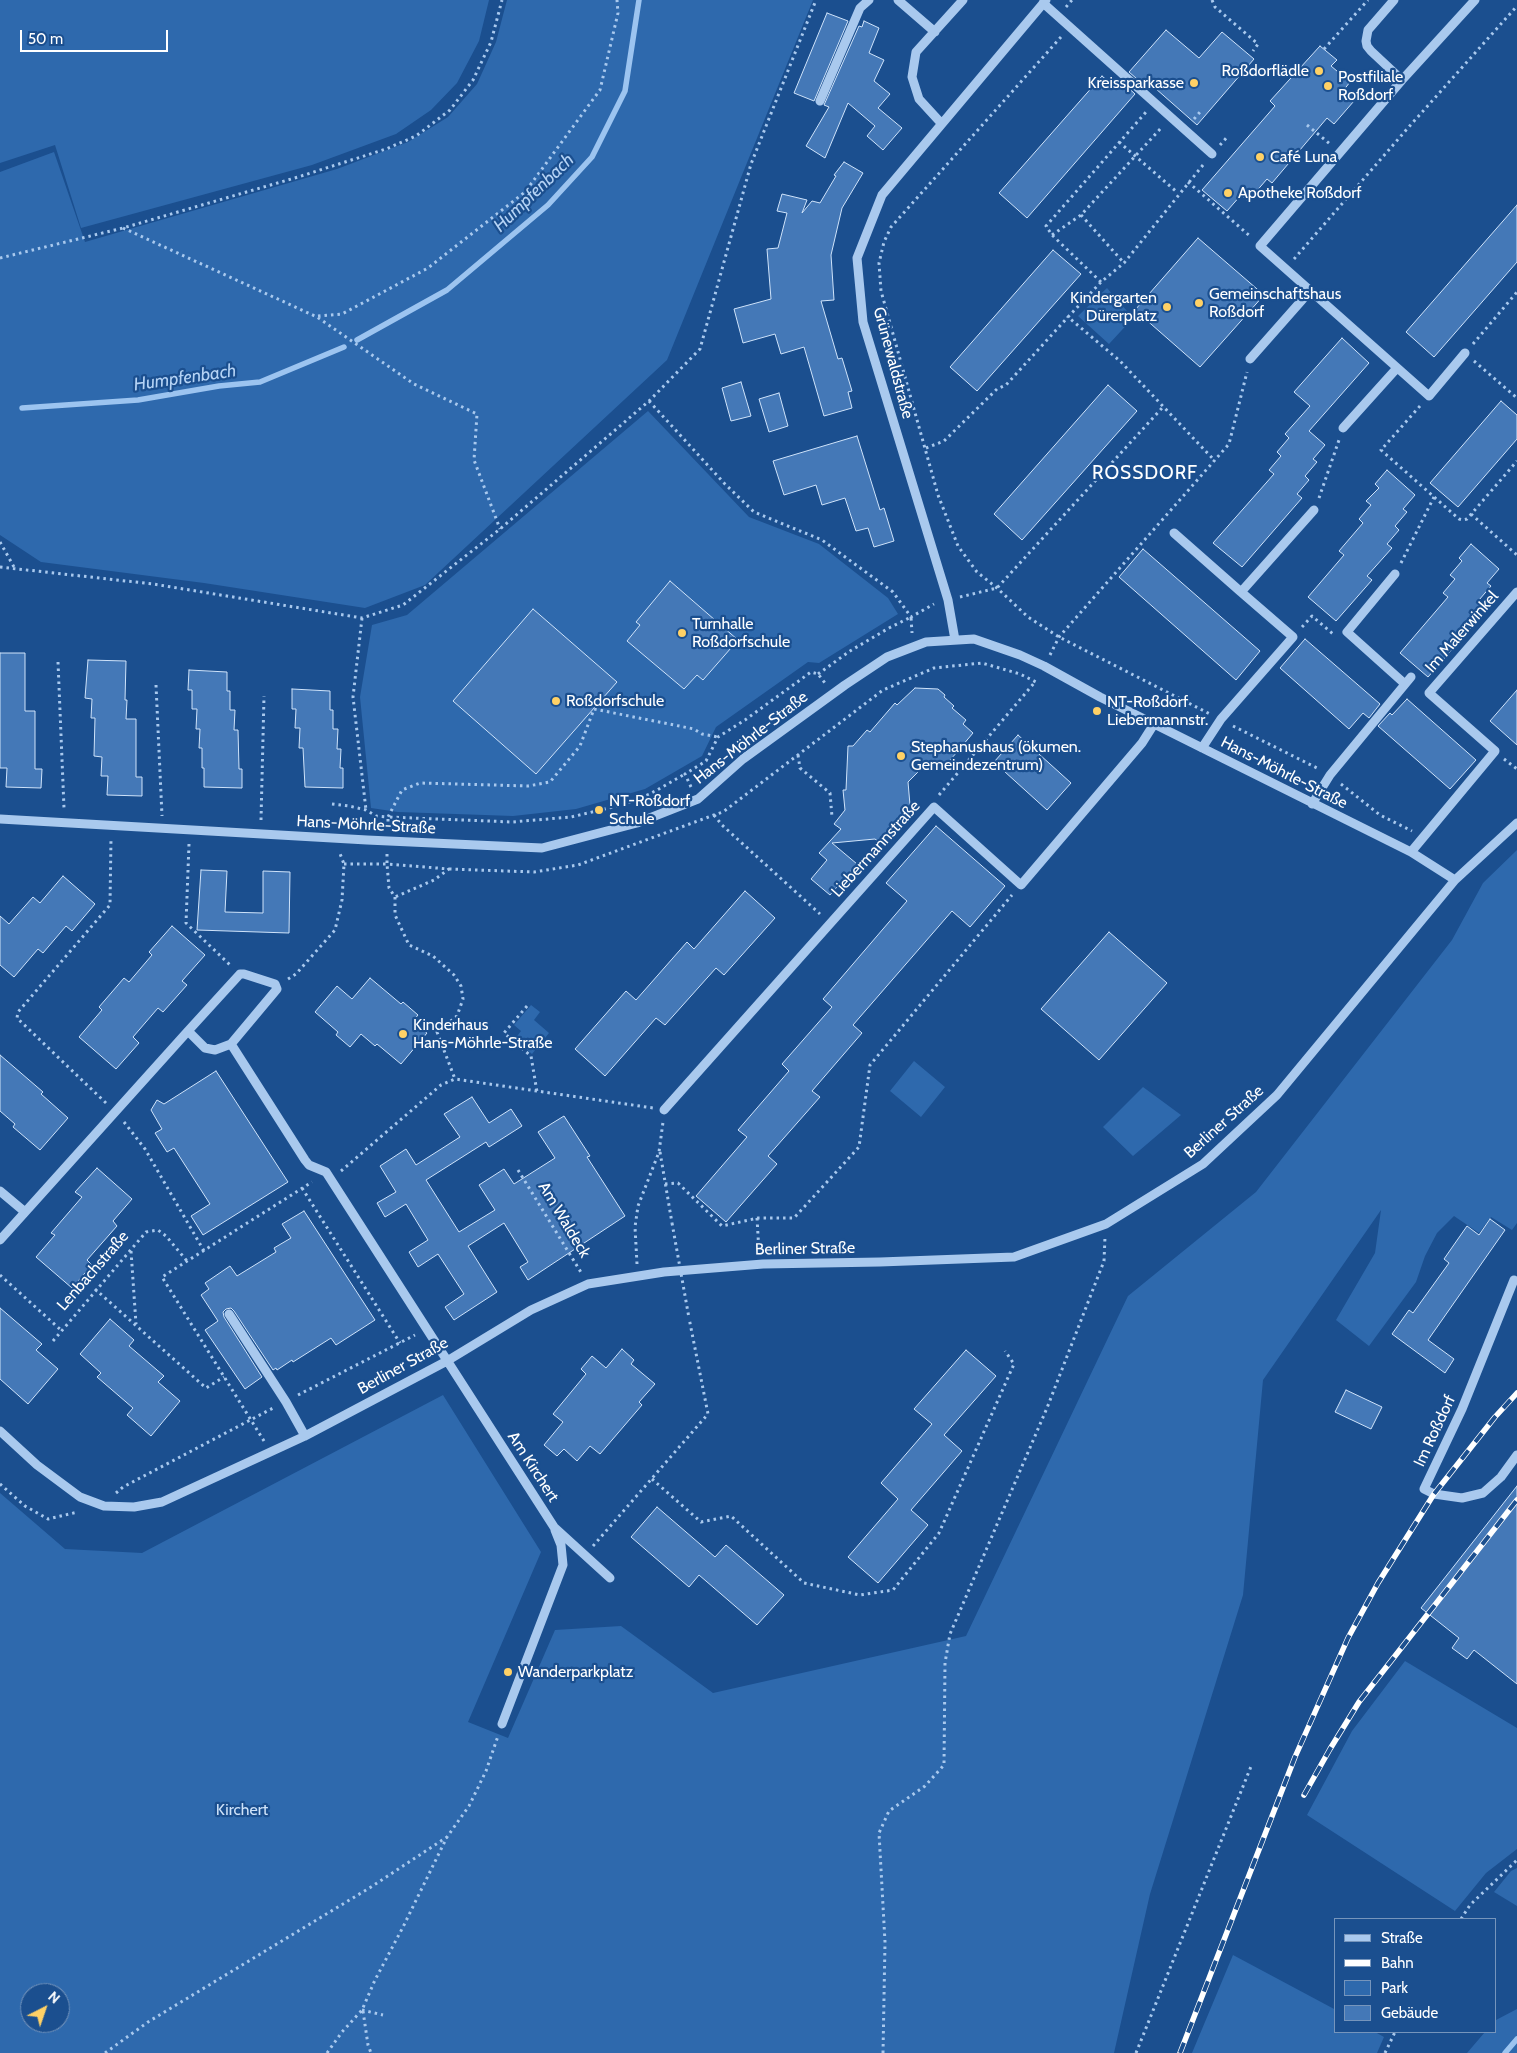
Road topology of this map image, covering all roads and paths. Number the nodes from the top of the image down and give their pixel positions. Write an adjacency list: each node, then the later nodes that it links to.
1 (502, 0): 31 (path)
2 (617, 0): 40 (path)
3 (816, 0): 47 (path)
4 (869, 0): 18 (street)
5 (898, 0): 14 (street)
6 (963, 0): 14 (street)
7 (1212, 0): 16 (path)
8 (1368, 0): 15 (path)
9 (1394, 0): 17 (street)
10 (1475, 0): 17 (street)
11 (1045, 2): 13 (street); 21 (street, Grünewaldstraße)
12 (1517, 6): 36 (path)
13 (1070, 27): 19 (street); 51 (path)
14 (935, 32): 21 (street)
15 (1324, 49)
16 (1253, 51)
17 (1402, 80): 25 (street)
18 (820, 101)
19 (1154, 103): 20 (street); 24 (path)
20 (1170, 117): 26 (street); 27 (path)
21 (941, 123): 69 (street, Grünewaldstraße)
22 (1307, 125): 25 (path)
23 (1228, 136): 26 (path)
24 (1119, 142): 27 (path); 32 (path)
25 (1340, 153): 33 (street)
26 (1212, 154): 28 (path)
27 (1135, 157): 29 (path); 30 (path)
28 (1188, 182): 29 (path); 33 (path)
29 (1178, 194): 35 (path)
30 (1082, 214): 32 (path); 35 (path)
31 (123, 228): 34 (path); 40 (path)
32 (1052, 235): 37 (path)
33 (1260, 246): 36 (street)
34 (0, 258)
35 (1124, 263): 37 (path)
36 (1286, 269): 38 (street)
37 (1101, 282): 41 (path)
38 (1310, 291): 43 (street); 44 (street)
39 (1517, 292): 42 (path)
40 (317, 316): 58 (path)
41 (1068, 317): 48 (path); 51 (path)
42 (1465, 353): 45 (street); 46 (path)
43 (1250, 359): 52 (path)
44 (1397, 368): 45 (street); 49 (street)
45 (1429, 396): 54 (path)
46 (1517, 398)
47 (650, 401): 58 (path); 70 (path)
48 (1163, 407): 52 (path); 66 (path)
49 (1344, 428)
50 (1339, 440): 55 (path)
51 (926, 448): 66 (path)
52 (1215, 461): 57 (path)
53 (1517, 461): 56 (path)
54 (1434, 497): 56 (path); 61 (path)
55 (1314, 510): 67 (street)
56 (1471, 514): 62 (path)
57 (1161, 522)
58 (500, 530): 71 (path)
59 (1174, 533): 67 (street)
60 (0, 542): 64 (path)
61 (1406, 552)
62 (1517, 555)
63 (0, 567): 64 (path)
64 (15, 568): 71 (path)
65 (1395, 574): 87 (street)
66 (998, 588): 69 (path); 81 (path)
67 (1241, 592): 73 (street)
68 (1517, 592): 102 (street, Im Malerwinkel)
69 (948, 600): 70 (path); 74 (street, Grünewaldstraße)
70 (911, 617): 75 (path); 77 (path)
71 (362, 618): 91 (path)
72 (1327, 628): 73 (path)
73 (1293, 637): 81 (street)
74 (955, 640): 75 (street, Hans-Möhrle-Straße); 82 (street, Hans-Möhrle-Straße)
75 (914, 647): 79 (street, Hans-Möhrle-Straße)
76 (58, 662): 96 (path)
77 (818, 674): 79 (path); 83 (path)
78 (156, 685): 99 (path)
79 (833, 694): 88 (street, Hans-Möhrle-Straße)
80 (264, 696): 101 (path)
81 (1221, 720): 84 (street); 87 (path)
82 (1154, 724): 84 (street, Hans-Möhrle-Straße); 107 (street)
83 (718, 737): 86 (path); 93 (path)
84 (1202, 748): 90 (street, Hans-Möhrle-Straße)
85 (798, 755): 94 (path)
86 (685, 774): 88 (path); 93 (path)
87 (1330, 775): 90 (street); 102 (path)
88 (698, 799): 103 (street, Hans-Möhrle-Straße)
89 (332, 804): 91 (path)
90 (1312, 804): 104 (street, Hans-Möhrle-Straße)
91 (366, 810): 93 (path)
92 (714, 816): 109 (path)
93 (388, 817): 103 (path)
94 (832, 817)
95 (0, 819): 96 (street, Hans-Möhrle-Straße)
96 (64, 822): 98 (street, Hans-Möhrle-Straße)
97 (1517, 823): 106 (street, Berliner Straße)
98 (112, 825): 99 (street, Hans-Möhrle-Straße); 118 (path)
99 (163, 828): 100 (street, Hans-Möhrle-Straße)
100 (189, 830): 101 (street, Hans-Möhrle-Straße); 110 (path)
101 (261, 834): 103 (street, Hans-Möhrle-Straße)
102 (1424, 836): 104 (street)
103 (388, 841): 105 (path)
104 (1410, 852): 106 (street, Hans-Möhrle-Straße)
105 (387, 864): 108 (path); 108 (path); 111 (path)
106 (1455, 880): 127 (street, Berliner Straße)
107 (1020, 885): 109 (street, Liebermannstraße); 126 (path)
108 (395, 897): 115 (path)
109 (830, 924): 117 (street, Liebermannstraße)
110 (240, 974): 113 (street); 114 (street)
111 (296, 974)
112 (527, 1006): 116 (path)
113 (188, 1031): 114 (street); 118 (street)
114 (230, 1044): 121 (street)
115 (455, 1079): 116 (path); 121 (path)
116 (536, 1092): 117 (path)
117 (664, 1110): 119 (path)
118 (115, 1112): 125 (street); 130 (path)
119 (659, 1152): 122 (path); 134 (path)
120 (518, 1170): 136 (path, Am Waldeck)
121 (326, 1172): 123 (path); 140 (street)
122 (665, 1184): 126 (path); 153 (path, bridge)
123 (302, 1188): 130 (path); 143 (path)
124 (0, 1191): 125 (street)
125 (25, 1212): 128 (street)
126 (757, 1218): 132 (path)
127 (1106, 1224): 132 (street, Berliner Straße); 170 (path)
128 (0, 1240)
129 (131, 1250): 131 (path, Lenbachstraße); 137 (path, Lenbachstraße); 139 (path)
130 (204, 1250): 131 (path)
131 (187, 1261): 146 (path)
132 (760, 1264): 134 (street, Berliner Straße)
133 (0, 1275): 141 (path, Lenbachstraße)
134 (638, 1277): 136 (street, Berliner Straße)
135 (1514, 1280): 152 (street, Im Roßdorf)
136 (588, 1284): 145 (street, Berliner Straße)
137 (95, 1289): 139 (path); 141 (path, Lenbachstraße)
138 (228, 1314): 147 (street)
139 (136, 1325): 146 (path)
140 (427, 1329): 143 (path); 145 (street)
141 (62, 1331): 142 (path)
142 (53, 1341)
143 (400, 1344): 147 (path)
144 (1005, 1351): 153 (path)
145 (447, 1361): 150 (street, Berliner Straße); 156 (street, Am Kirchert)
146 (224, 1378): 148 (path)
147 (286, 1402): 148 (path); 150 (street)
148 (250, 1420): 151 (path); 155 (path)
149 (0, 1431): 155 (street, Berliner Straße)
150 (304, 1436): 151 (street, Berliner Straße)
151 (271, 1453): 155 (street, Berliner Straße)
152 (1517, 1455)
153 (652, 1479): 157 (path)
154 (0, 1484): 155 (path)
155 (104, 1506)
156 (554, 1527): 157 (street, Am Kirchert); 159 (street)
157 (585, 1555): 158 (street, Am Kirchert)
158 (610, 1578)
159 (502, 1724): 161 (path)
160 (1252, 1764): 171 (path)
161 (447, 1837): 164 (path); 167 (path)
162 (1517, 1860): 163 (path)
163 (1462, 1918)
164 (362, 2010): 165 (path); 168 (path); 169 (path)
165 (383, 2015)
166 (1395, 2033): 172 (path)
167 (105, 2053)
168 (327, 2053)
169 (371, 2053)
170 (883, 2053)
171 (1136, 2053)
172 (1385, 2053)

